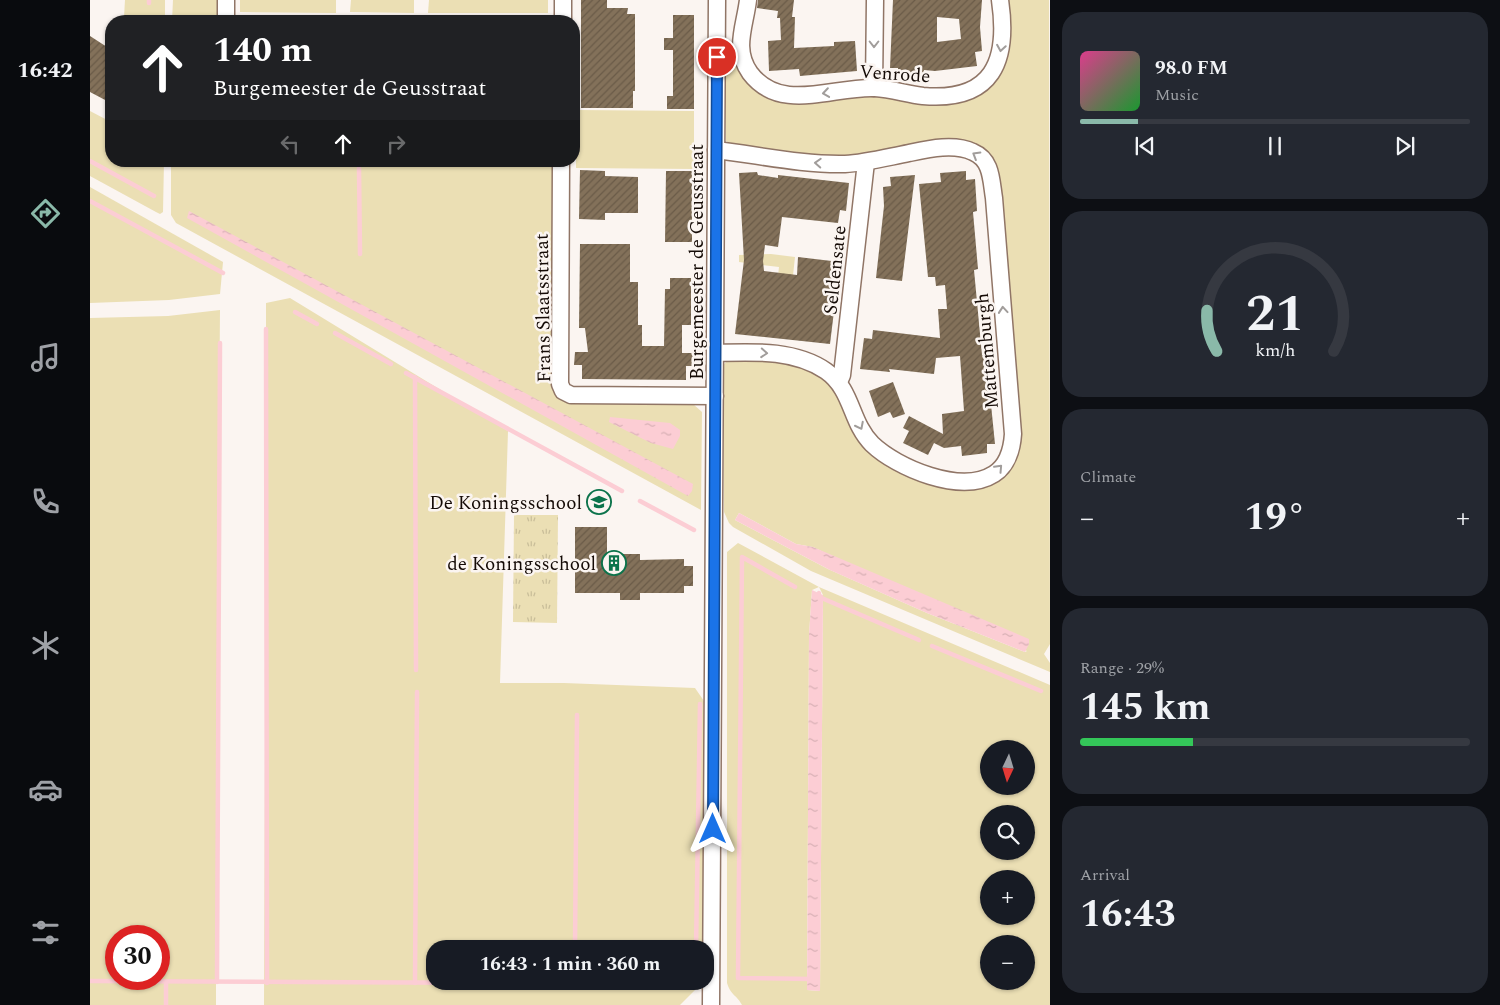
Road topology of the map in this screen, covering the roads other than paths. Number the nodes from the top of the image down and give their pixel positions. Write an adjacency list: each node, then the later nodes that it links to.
1 (226, 0): 7 (street)
2 (563, 0): 8 (street)
3 (718, 0): 9 (street, Burgemeester de Geusstraat)
4 (748, 0): 10 (street, Venrode)
5 (875, 0): 11 (street, one-way to 11)
6 (1000, 0): 11 (street, Venrode, one-way to 11)
7 (226, 15)
8 (563, 15)
9 (717, 42): 10 (street); 12 (street, Burgemeester de Geusstraat)
10 (740, 45): 11 (street, Venrode, one-way to 10)
11 (874, 88)
12 (716, 150): 13 (street, Mattemburgh, one-way to 12); 15 (street, Burgemeester de Geusstraat)
13 (866, 162): 16 (street, Seldensate); 16 (street, Mattemburgh, one-way to 13)
14 (561, 167): 17 (street, Frans Slaatsstraat)
15 (715, 353): 16 (street, Mattemburgh, one-way to 16); 17 (street, Burgemeester de Geusstraat)
16 (839, 382)
17 (715, 396): 18 (street, Burgemeester de Geusstraat)
18 (711, 1005)

